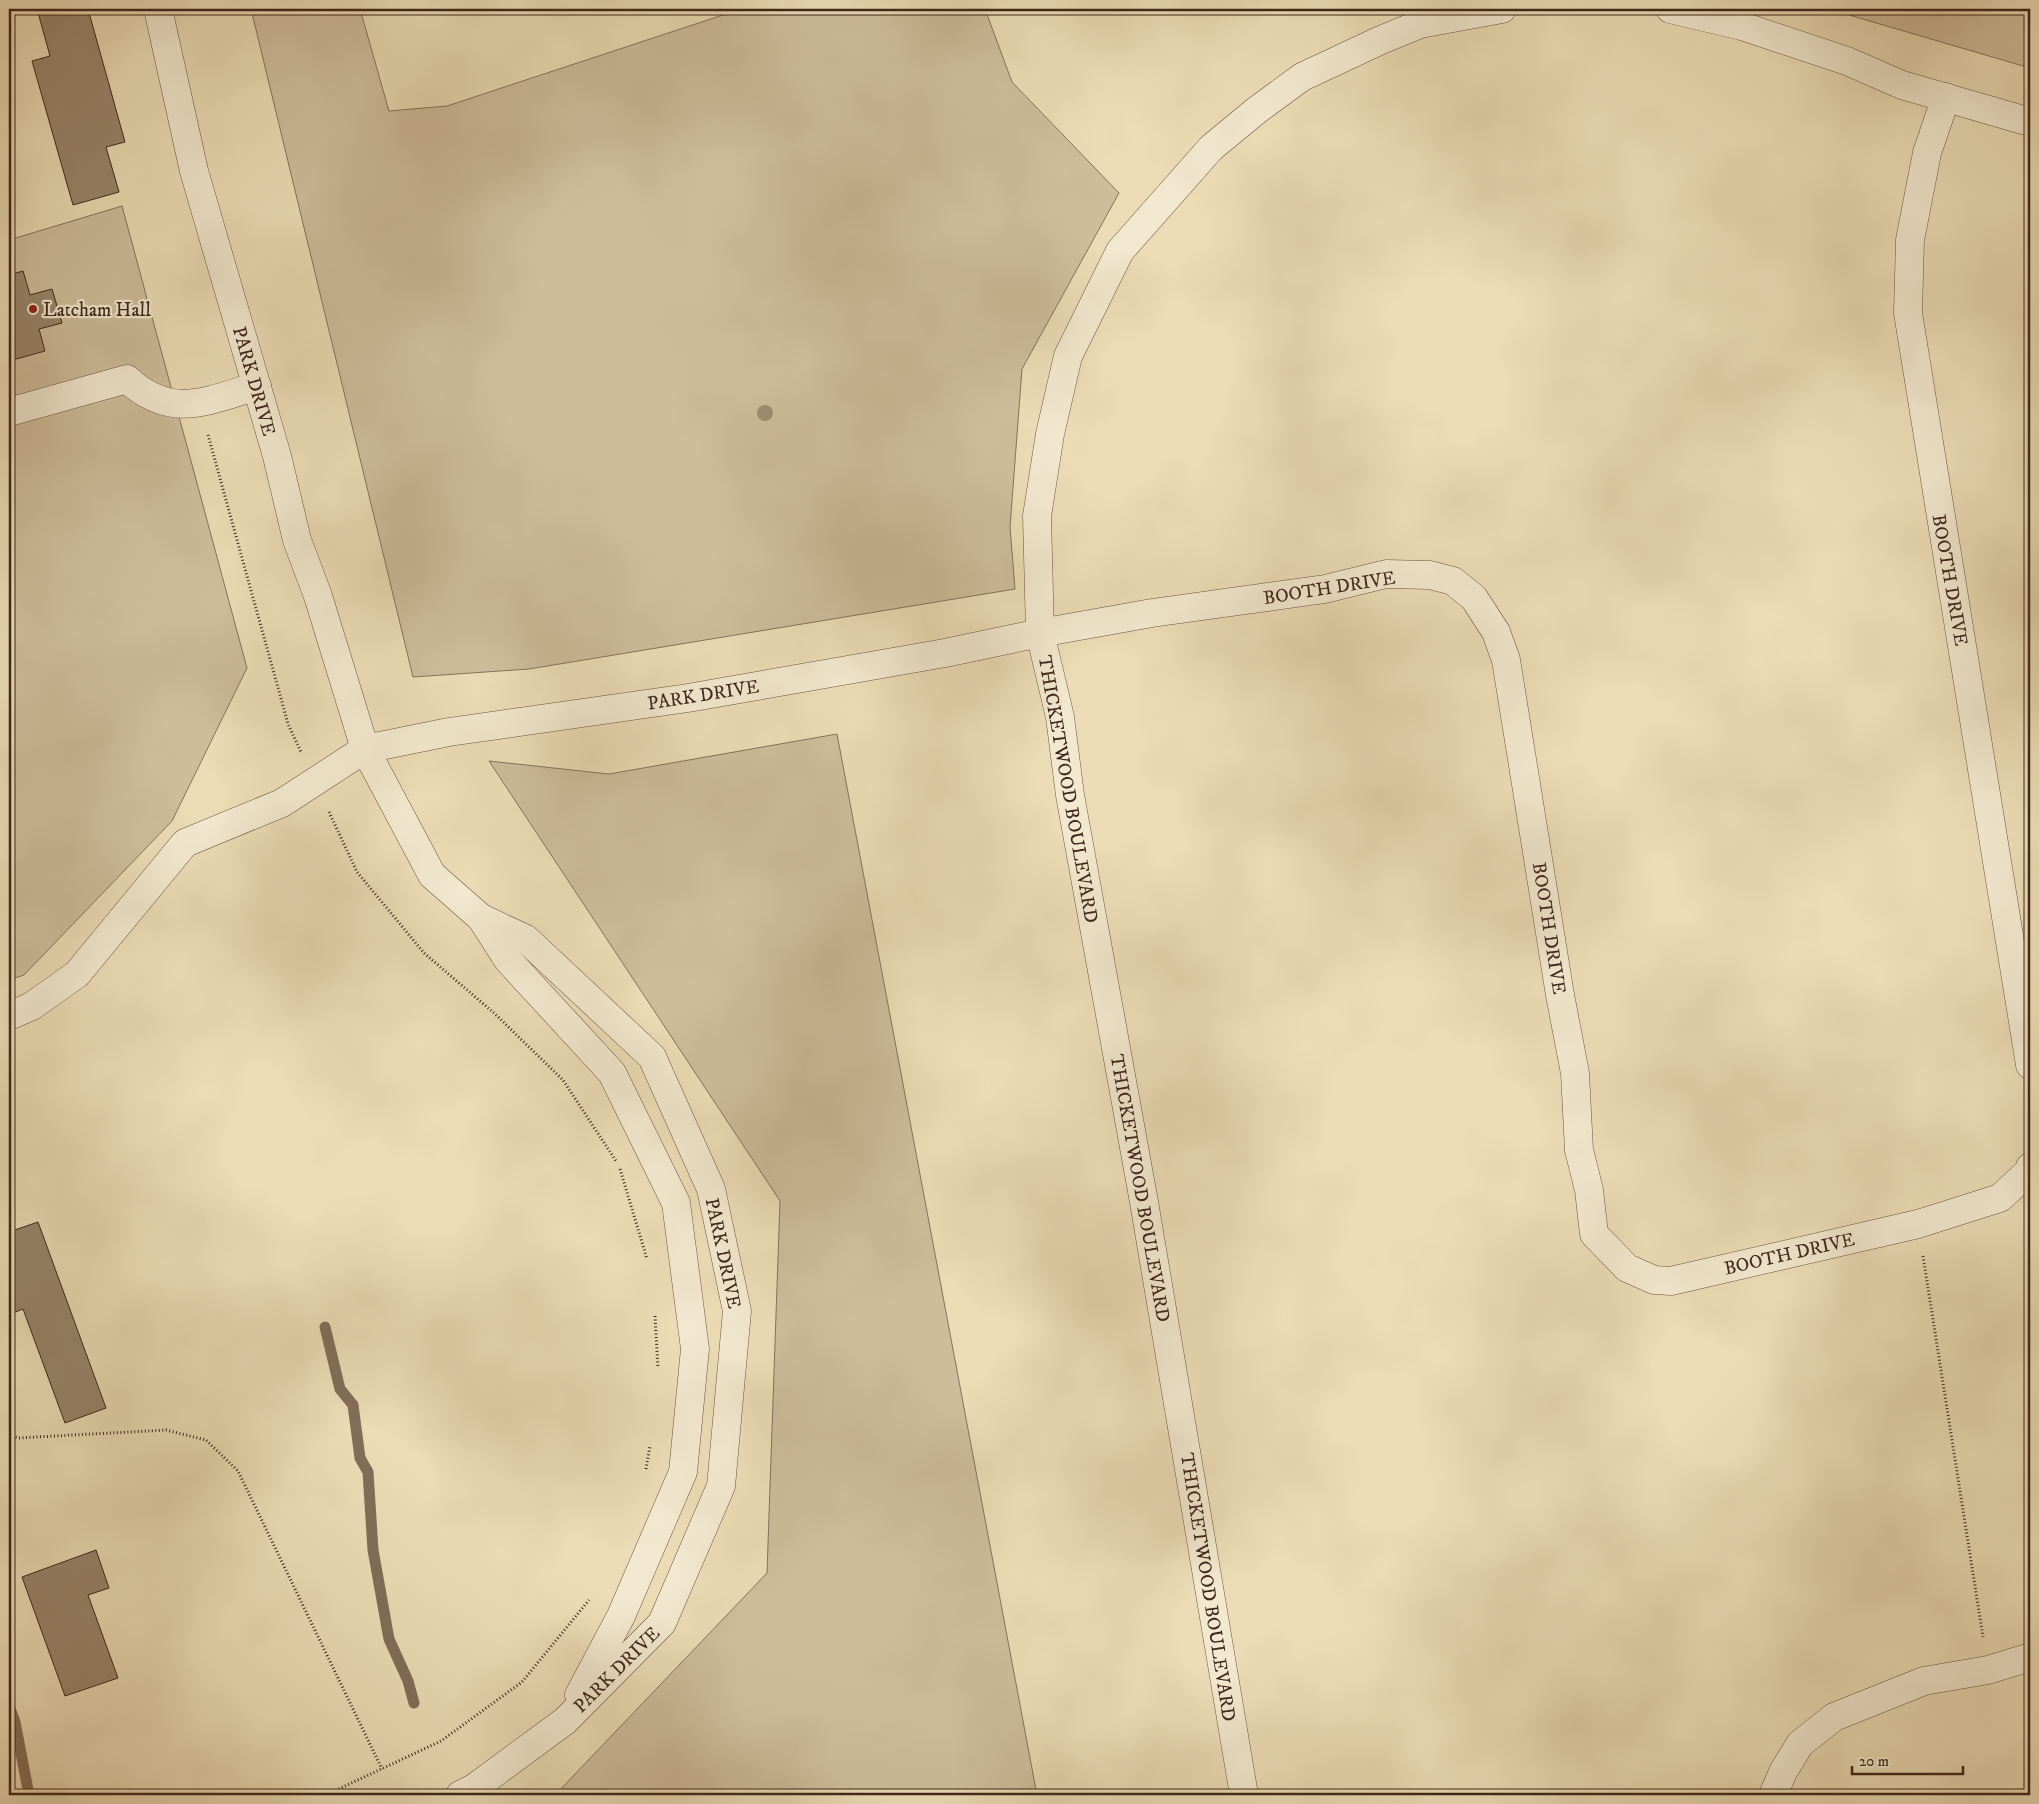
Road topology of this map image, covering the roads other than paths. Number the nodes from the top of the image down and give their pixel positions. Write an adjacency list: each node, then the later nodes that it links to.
1 (158, 9): 6 (street, PARK DRIVE)
2 (1502, 9): 8 (street, THICKETWOOD BOULEVARD)
3 (1670, 9): 4 (street)
4 (1946, 96): 5 (street); 12 (street, BOOTH DRIVE)
5 (2030, 122)
6 (257, 386): 7 (street); 9 (street, PARK DRIVE)
7 (9, 412)
8 (1040, 633): 9 (street, PARK DRIVE); 13 (street, BOOTH DRIVE); 17 (street, THICKETWOOD BOULEVARD)
9 (365, 749): 10 (street, PARK DRIVE); 11 (street)
10 (481, 918): 15 (street, PARK DRIVE); 15 (street, PARK DRIVE)
11 (9, 1016)
12 (2030, 1065)
13 (2030, 1167)
14 (2030, 1657): 18 (street)
15 (565, 1721): 16 (street, PARK DRIVE)
16 (460, 1795)
17 (1244, 1795)
18 (1773, 1795)

